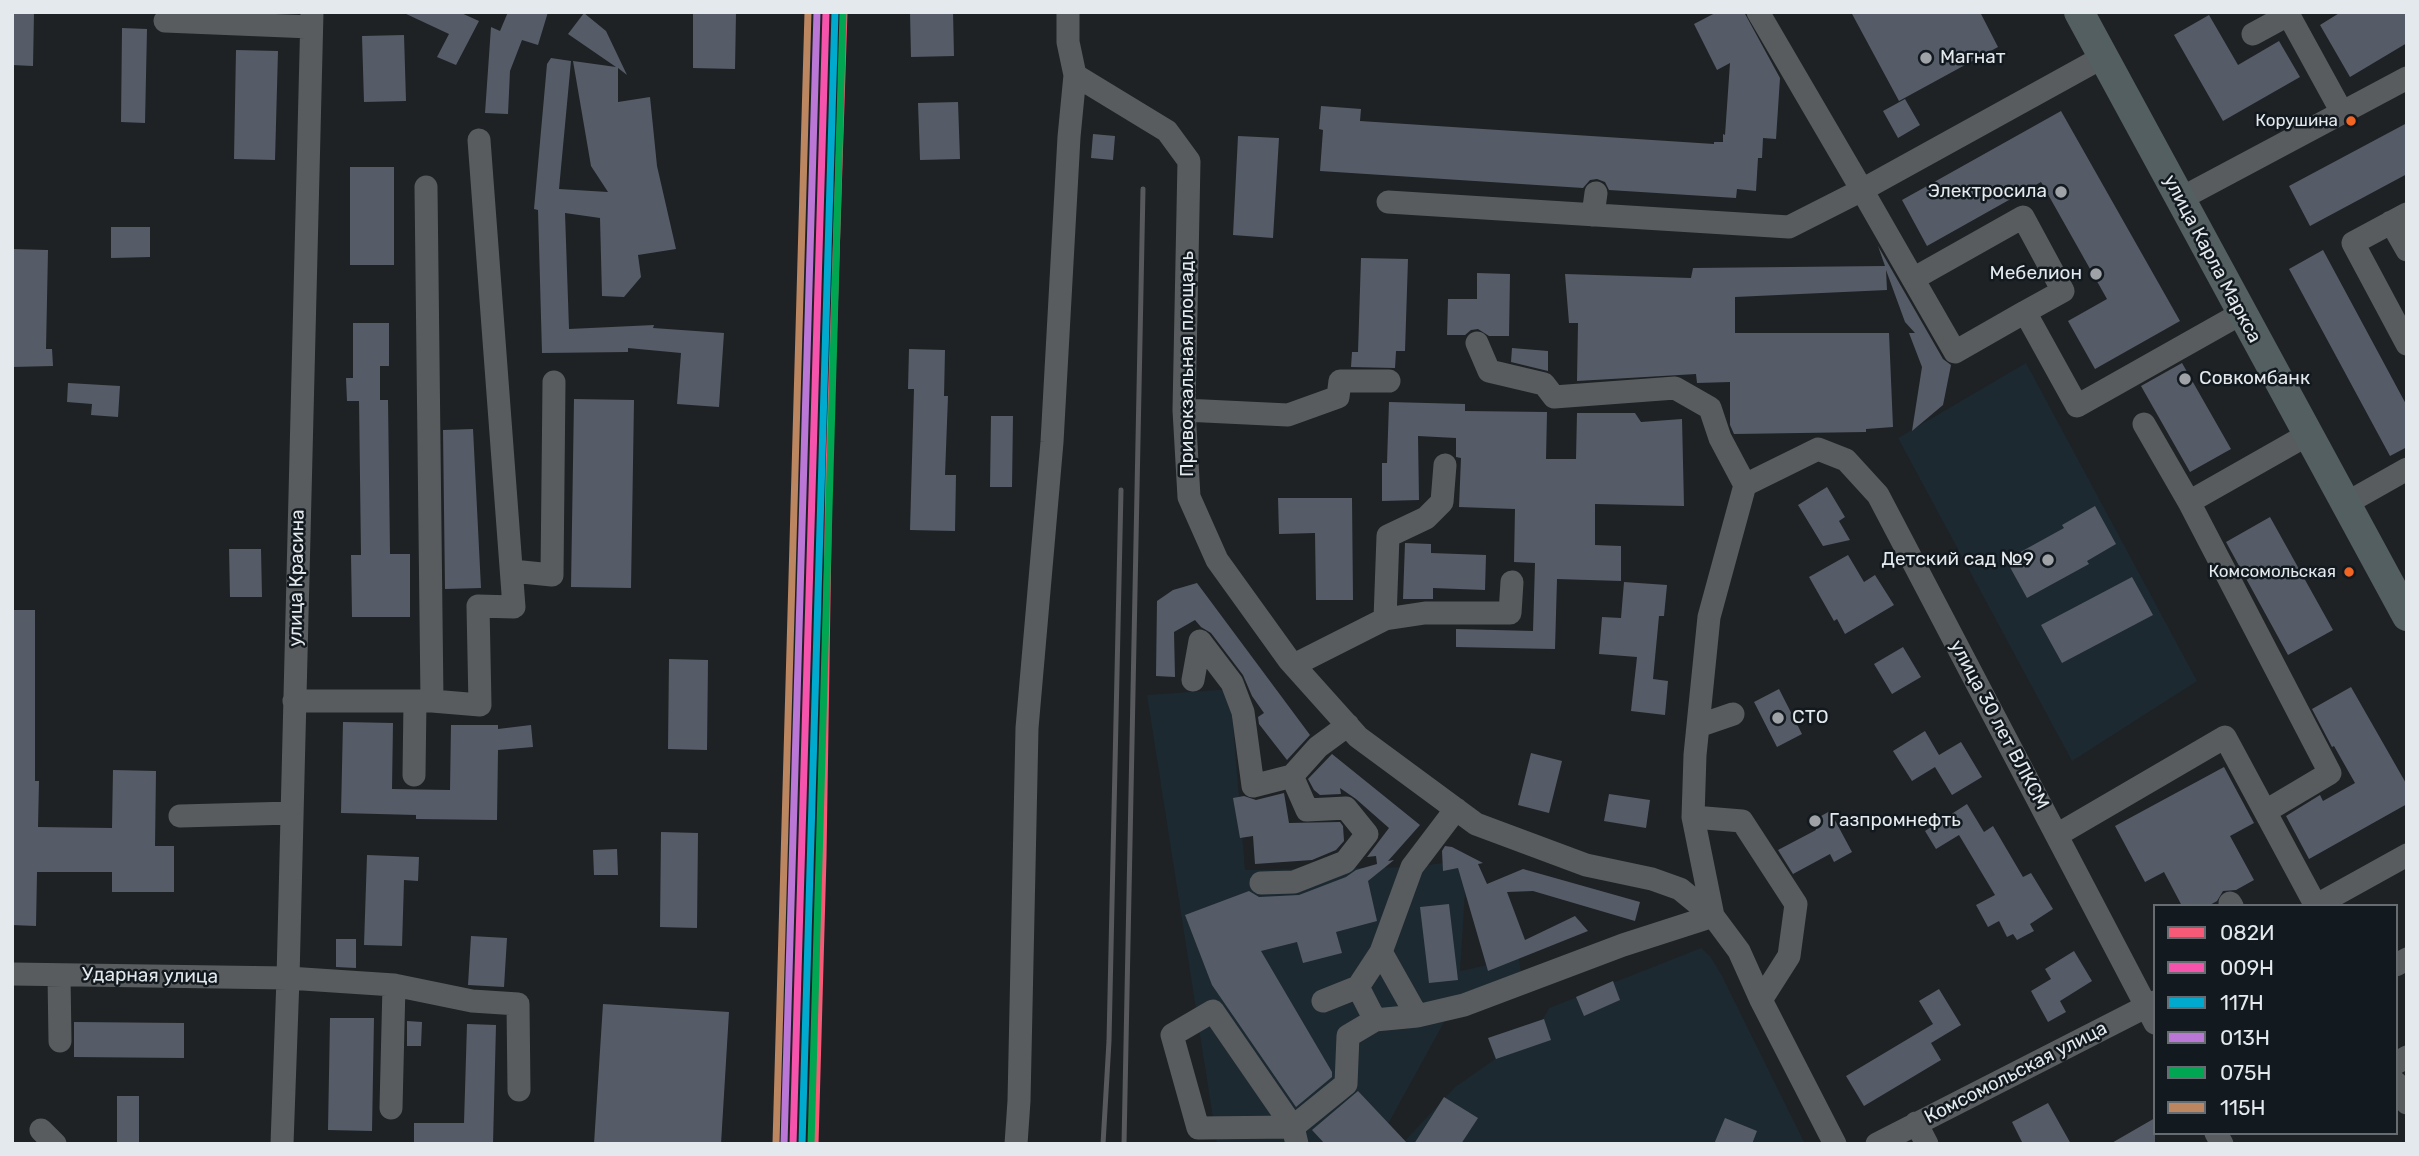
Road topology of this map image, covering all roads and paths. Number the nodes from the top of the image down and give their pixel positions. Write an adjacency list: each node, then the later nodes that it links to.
1 (1068, 12): 9 (street)
2 (1758, 12): 14 (street)
3 (2079, 12): 8 (main road, улица Карла Маркса)
4 (2288, 13): 7 (street); 11 (street)
5 (311, 20): 6 (street); 40 (street, улица Красина)
6 (165, 22)
7 (2253, 34)
8 (2103, 57): 14 (street); 15 (main road, улица Карла Маркса)
9 (1075, 75): 26 (street, Привокзальная площадь); 77 (street)
10 (2407, 78): 11 (street)
11 (2344, 112): 15 (street)
12 (479, 140): 34 (street)
13 (426, 187): 41 (street)
14 (1861, 190): 16 (street); 19 (street)
15 (2180, 200): 21 (main road, улица Карла Маркса)
16 (1388, 202)
17 (2399, 218): 18 (street); 23 (street)
18 (2407, 250)
19 (1913, 279): 20 (street); 20 (street)
20 (2025, 312): 21 (street)
21 (2242, 313): 28 (main road, улица Карла Маркса)
22 (1477, 343): 31 (street)
23 (2407, 344)
24 (1389, 381): 26 (street)
25 (554, 382): 34 (street)
26 (1184, 410): 38 (street, Привокзальная площадь)
27 (2144, 424): 32 (street)
28 (2307, 435): 32 (street); 33 (main road, улица Карла Маркса)
29 (1444, 464): 37 (street)
30 (2407, 469): 33 (street)
31 (1745, 485): 44 (street); 52 (street, улица 30 лет ВЛКСМ)
32 (2189, 502): 48 (street)
33 (2345, 504): 36 (main road, улица Карла Маркса)
34 (512, 571): 41 (street)
35 (1512, 582): 37 (street)
36 (2407, 616)
37 (1385, 619): 38 (street)
38 (1294, 665): 43 (street, Привокзальная площадь)
39 (1193, 680): 46 (street)
40 (294, 701): 41 (street); 49 (street, улица Красина)
41 (424, 701): 45 (street)
42 (1732, 714): 44 (street)
43 (1348, 725): 46 (street); 47 (street, Привокзальная площадь)
44 (1698, 726): 51 (street)
45 (414, 775)
46 (1292, 776): 54 (street)
47 (1456, 809): 57 (street, Привокзальная площадь); 58 (street)
48 (2266, 811): 52 (street); 55 (street)
49 (292, 813): 50 (street); 61 (street, улица Красина)
50 (180, 816)
51 (1693, 817): 57 (street); 64 (street)
52 (2057, 835): 66 (street, улица 30 лет ВЛКСМ)
53 (2407, 855): 56 (street)
54 (1261, 883)
55 (2314, 904)
56 (2319, 904)
57 (1713, 916): 64 (street); 67 (street)
58 (1381, 952): 63 (street); 67 (street)
59 (12, 974): 60 (street, Ударная улица)
60 (59, 975): 61 (street, Ударная улица); 69 (street)
61 (288, 978): 62 (street, Ударная улица); 76 (street, улица Красина)
62 (394, 985): 71 (street, Ударная улица); 73 (street)
63 (1359, 987): 65 (street); 68 (street)
64 (1761, 1000): 78 (street)
65 (1323, 1001)
66 (2152, 1011): 74 (street, Комсомольская улица)
67 (1417, 1016): 68 (street)
68 (1375, 1020): 75 (street)
69 (60, 1041)
70 (2398, 1087): 72 (street)
71 (519, 1090)
72 (2407, 1103)
73 (391, 1108)
74 (1916, 1124): 79 (street, Комсомольская улица); 80 (street)
75 (1295, 1135): 75 (street)
76 (282, 1144)
77 (1016, 1144)
78 (1836, 1144)
79 (1877, 1144)
80 (1927, 1144)

